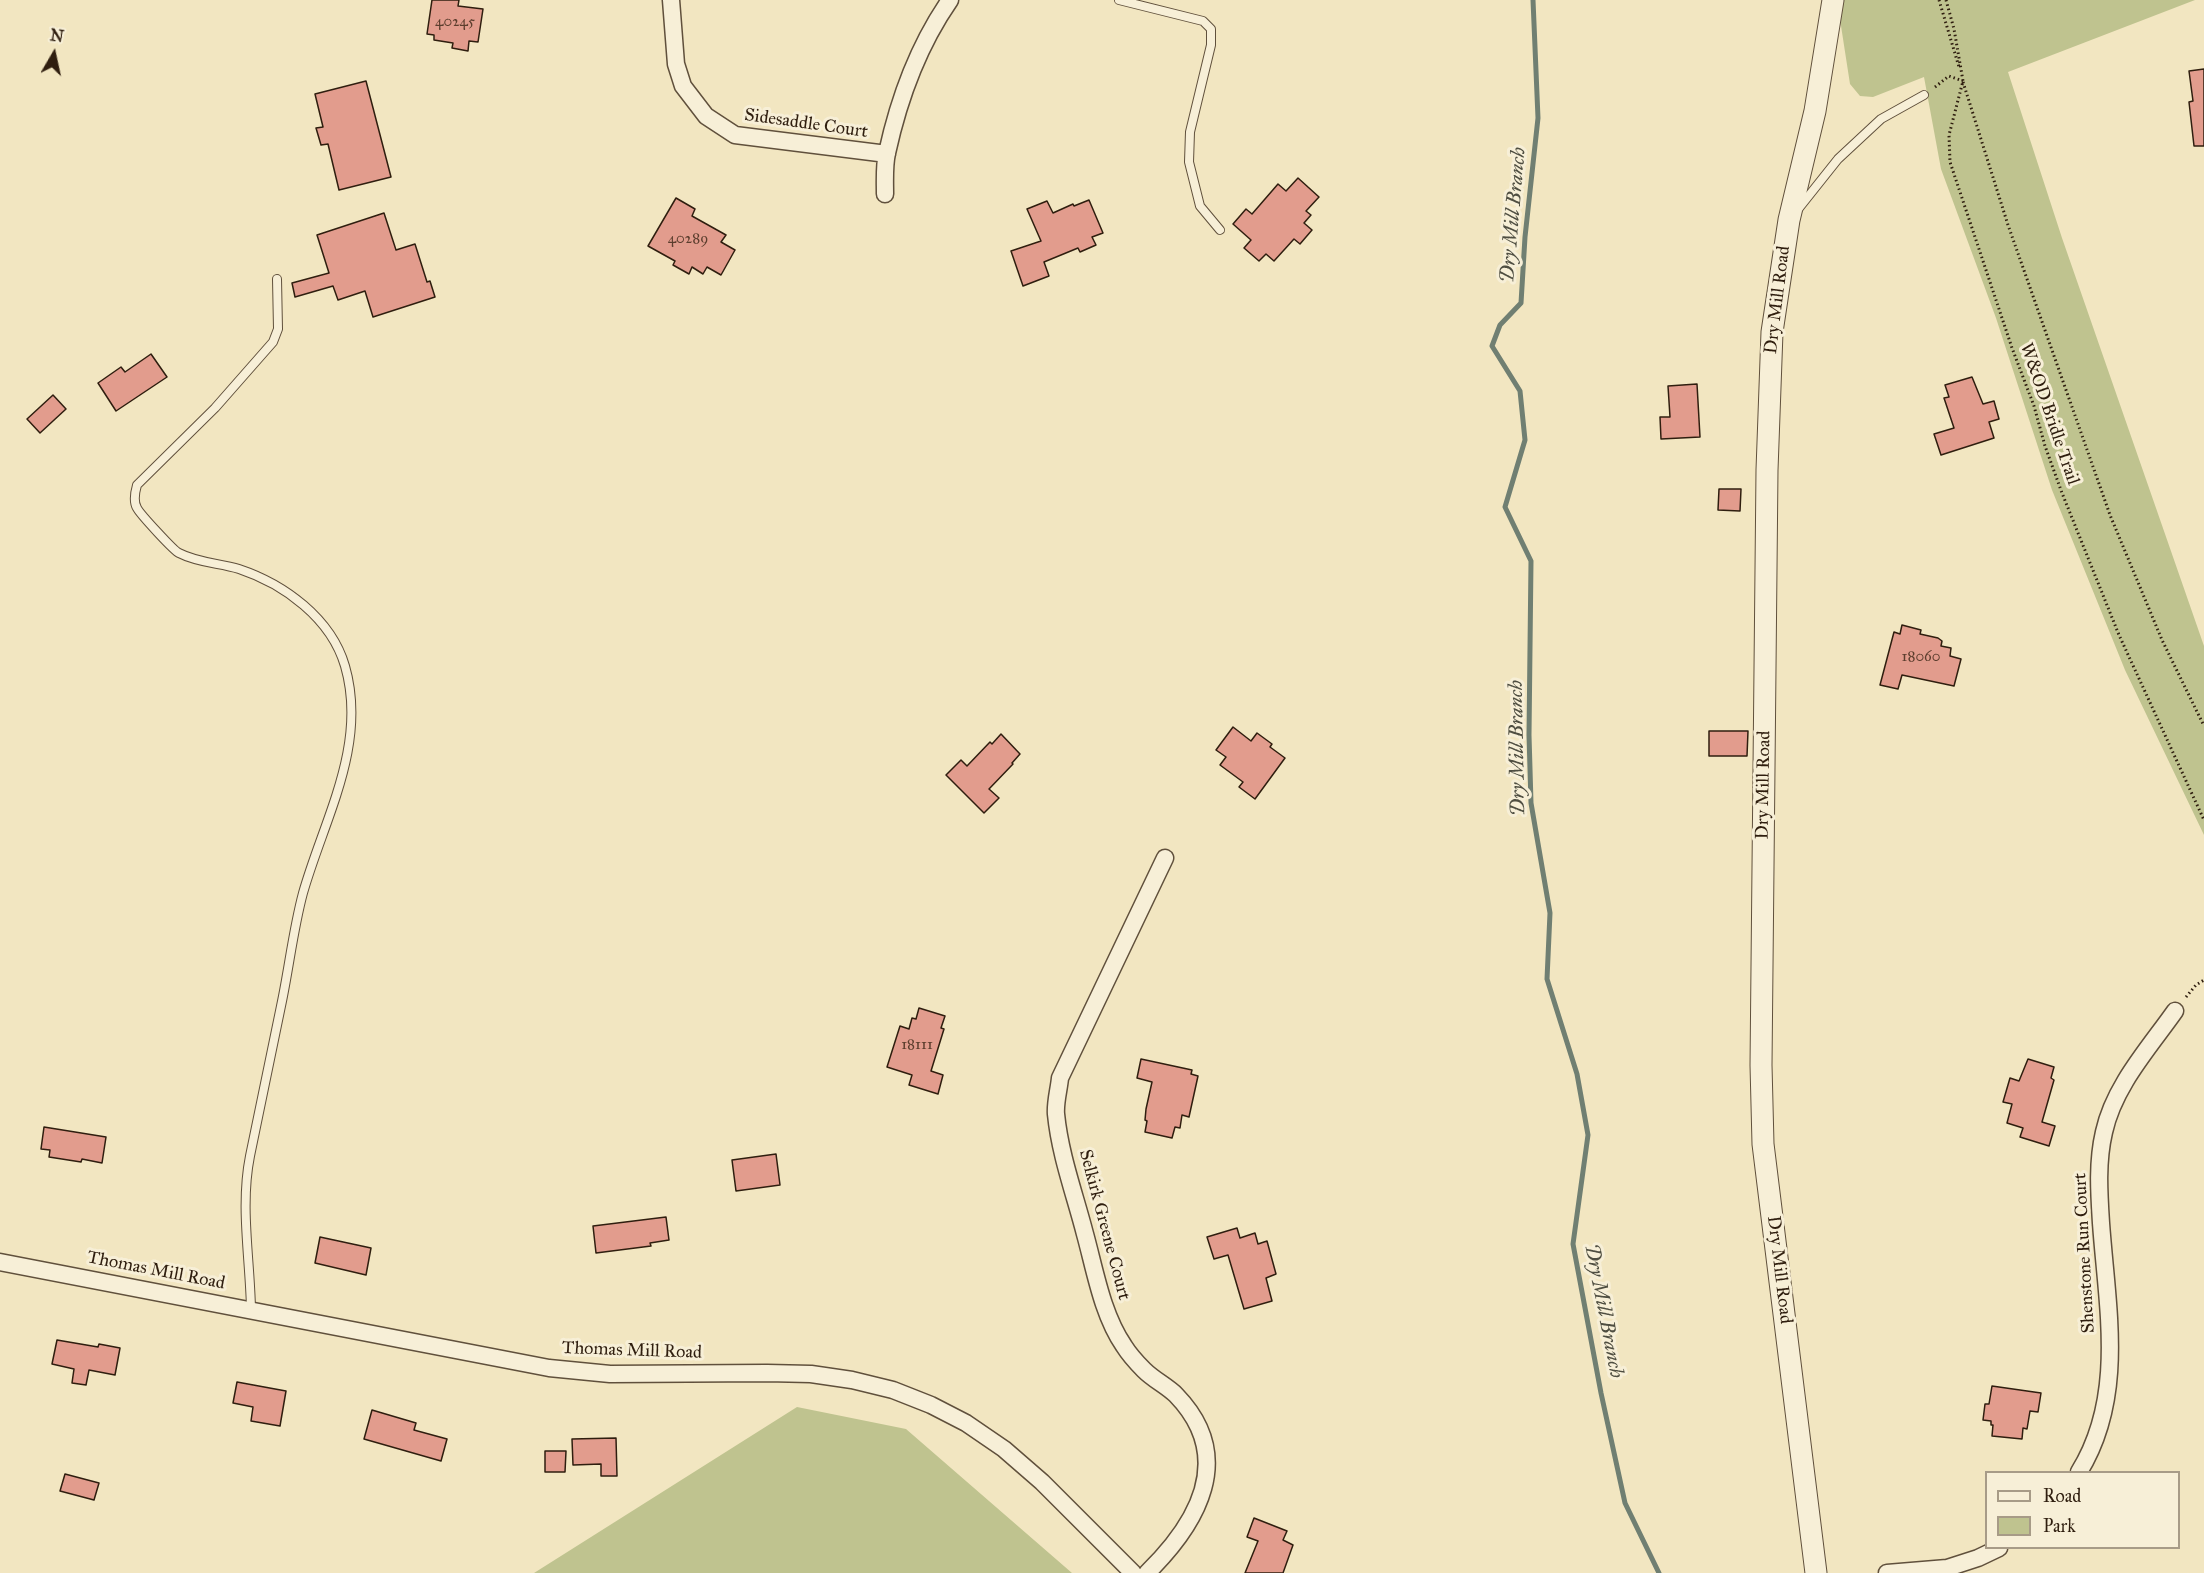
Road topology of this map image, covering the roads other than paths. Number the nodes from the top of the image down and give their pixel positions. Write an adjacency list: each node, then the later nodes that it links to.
1 (670, 0): 6 (street, Sidesaddle Court)
2 (950, 0): 6 (street)
3 (1119, 0): 9 (lane)
4 (1833, 0): 8 (street, Dry Mill Road)
5 (1924, 95): 8 (lane)
6 (887, 154): 7 (street)
7 (885, 194)
8 (1789, 220): 19 (street, Dry Mill Road)
9 (1221, 230)
10 (277, 279): 14 (lane)
11 (1165, 858): 18 (street, Selkirk Greene Court)
12 (2175, 1011): 15 (street, Shenstone Run Court)
13 (0, 1262): 14 (street, Thomas Mill Road)
14 (251, 1309): 17 (street, Thomas Mill Road)
15 (2080, 1471)
16 (1998, 1549): 20 (street)
17 (1133, 1573)
18 (1146, 1573)
19 (1816, 1573)
20 (1887, 1573)

